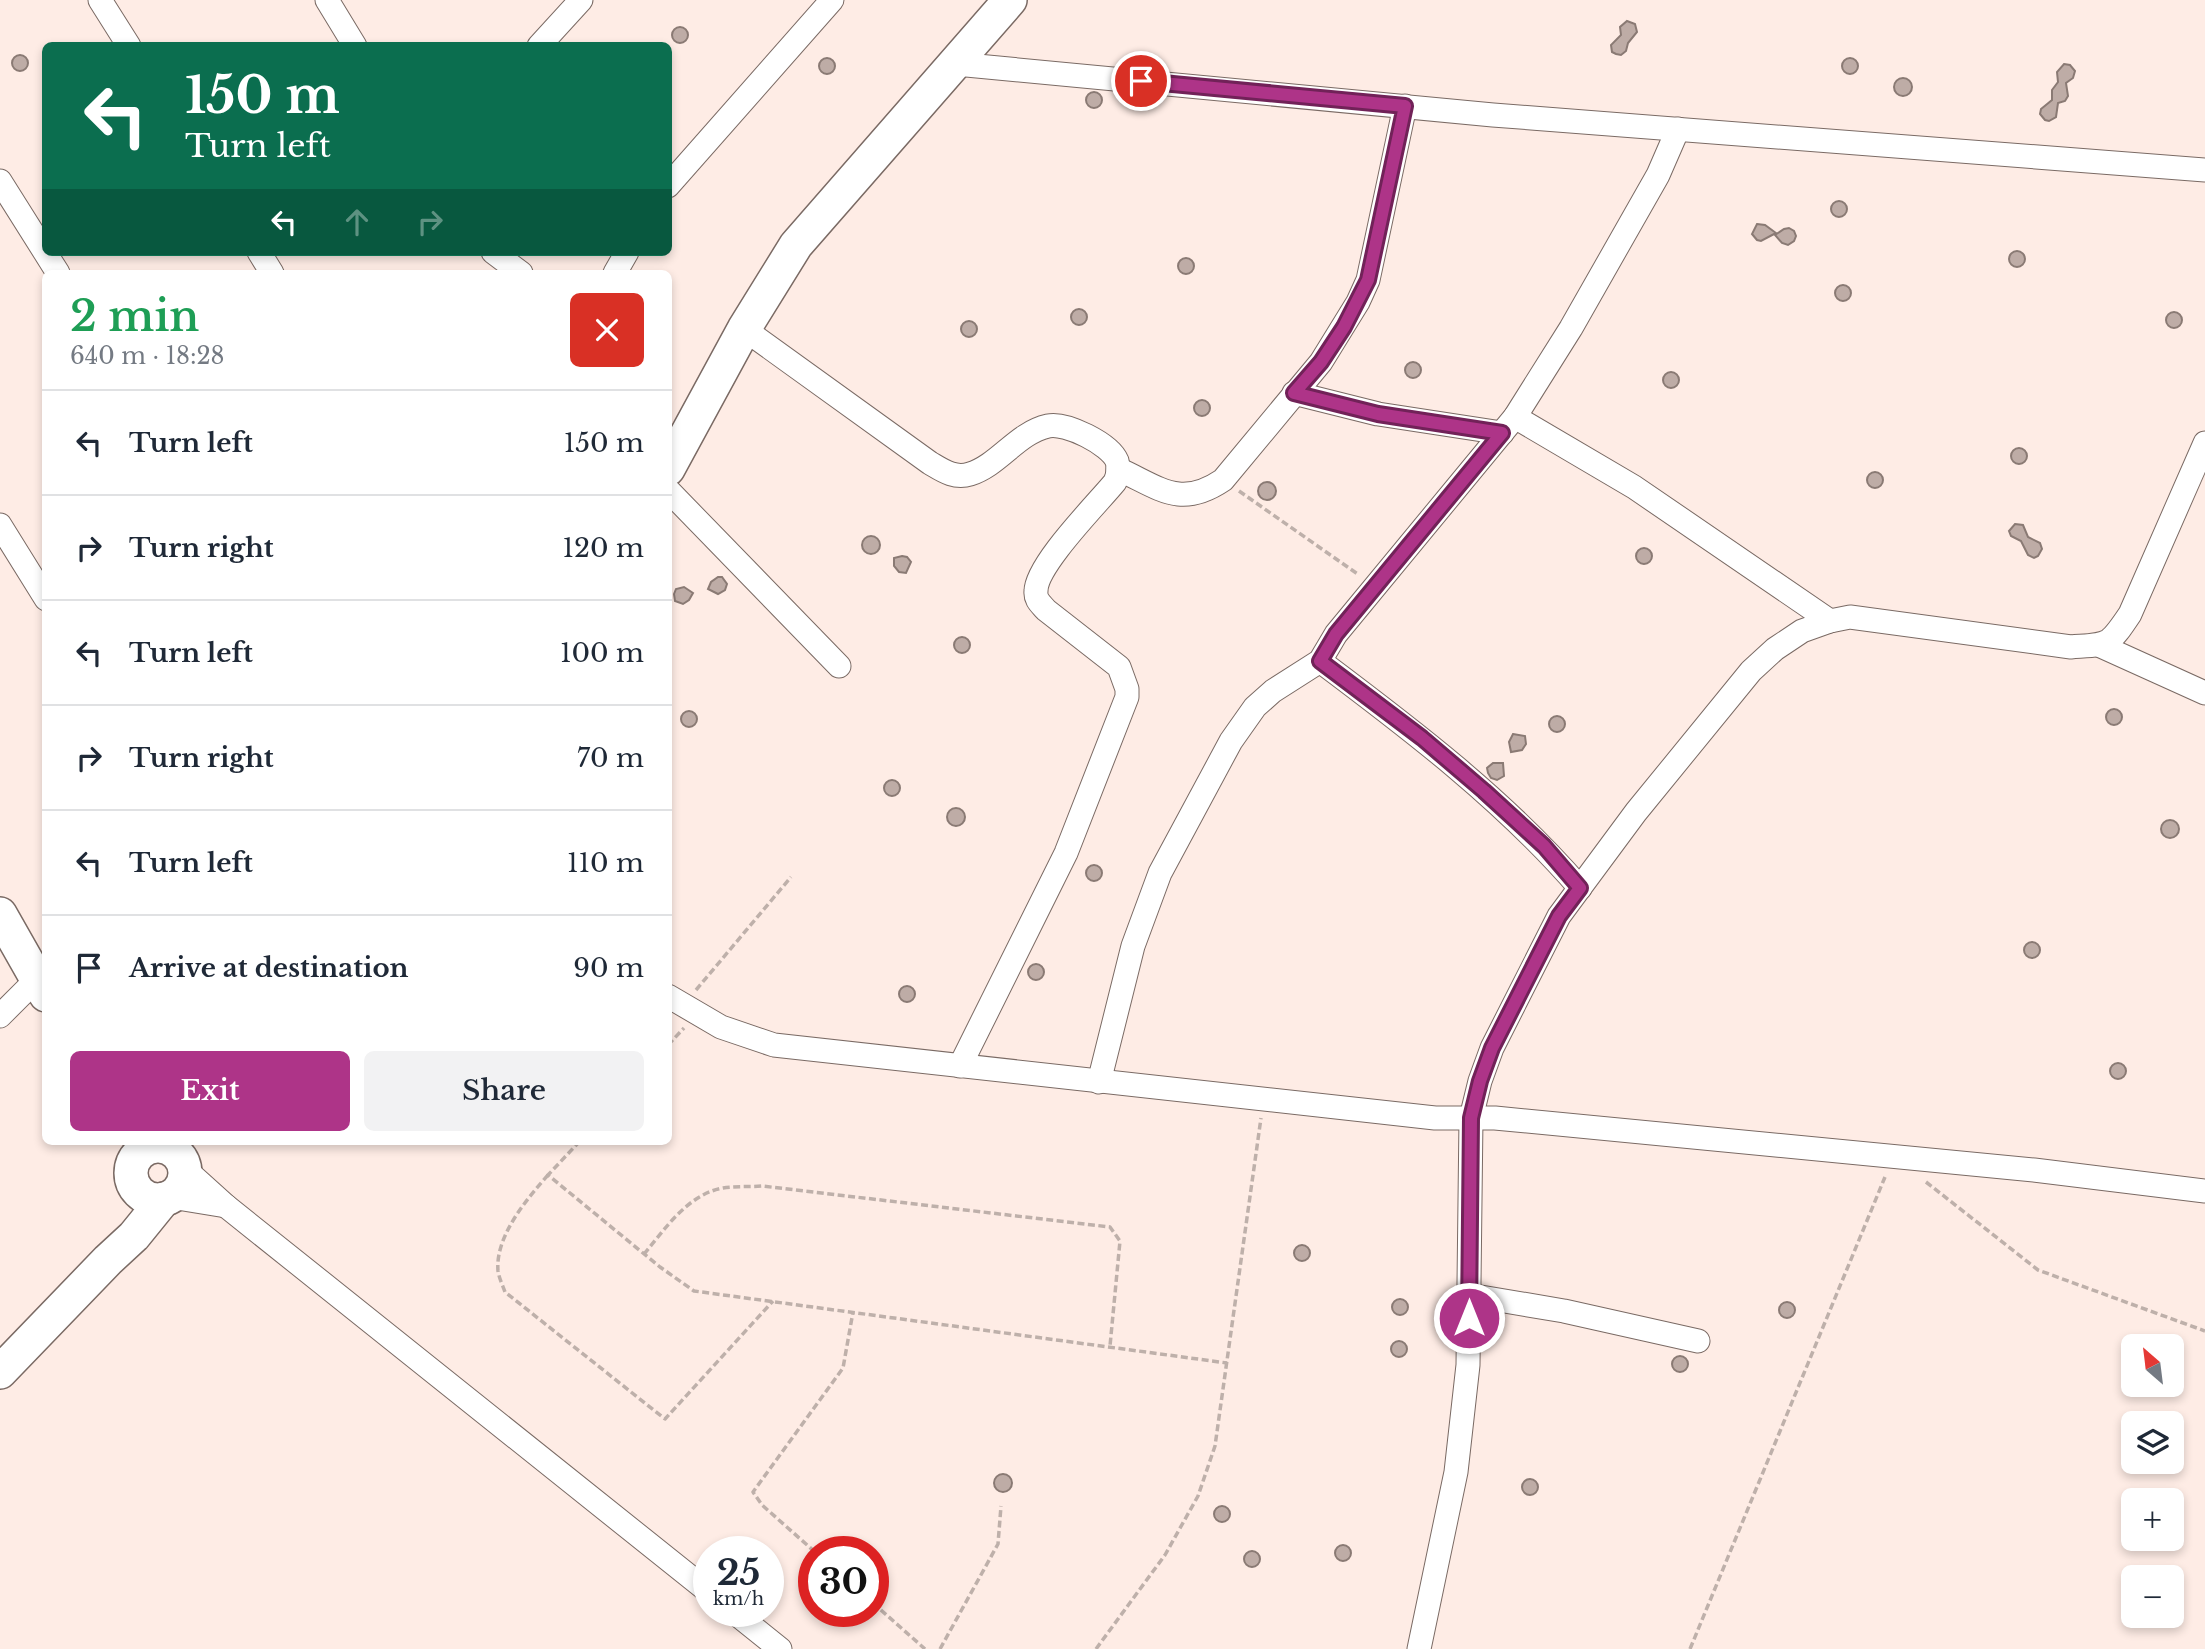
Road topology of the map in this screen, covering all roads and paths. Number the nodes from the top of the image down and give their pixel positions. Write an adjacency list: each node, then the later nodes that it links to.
1 (100, 0): 6 (street)
2 (327, 0): 7 (street)
3 (581, 0): 8 (street)
4 (832, 0): 14 (street)
5 (1010, 0): 9 (street)
6 (126, 42)
7 (353, 42)
8 (543, 42)
9 (956, 64): 10 (street); 18 (street)
10 (1405, 106): 11 (street); 19 (street)
11 (1678, 128): 12 (street); 20 (street)
12 (2205, 170)
13 (0, 181): 15 (street)
14 (672, 182)
15 (42, 248)
16 (498, 256): 17 (street)
17 (517, 270)
18 (744, 329): 22 (street); 23 (street)
19 (1294, 393): 20 (street); 24 (street)
20 (1509, 425): 27 (street); 29 (street)
21 (2205, 443): 30 (street)
22 (672, 462)
23 (1118, 469): 24 (street); 40 (street)
24 (1223, 480): 27 (path)
25 (672, 494): 32 (street)
26 (0, 525): 28 (street)
27 (1375, 587): 31 (street)
28 (42, 593)
29 (1830, 621): 30 (street); 35 (street)
30 (2101, 646): 33 (street)
31 (1320, 661): 35 (street); 41 (street)
32 (838, 666)
33 (2205, 693)
34 (791, 877): 38 (path)
35 (1580, 888): 43 (street)
36 (0, 914): 37 (street)
37 (41, 987): 39 (street)
38 (676, 1000): 40 (street)
39 (0, 1016)
40 (960, 1066): 41 (street)
41 (1099, 1082): 42 (street)
42 (1264, 1099): 43 (street); 57 (path)
43 (1471, 1118): 45 (street); 51 (street)
44 (576, 1145): 47 (path)
45 (1894, 1157): 49 (street); 69 (path)
46 (159, 1161): 58 (street); 61 (street)
47 (548, 1175): 50 (path); 52 (path)
48 (1925, 1181): 54 (path)
49 (2205, 1191)
50 (644, 1254): 52 (path); 56 (path)
51 (1469, 1295): 55 (street); 68 (street)
52 (773, 1301): 53 (path)
53 (853, 1312): 56 (path); 60 (path)
54 (2205, 1331)
55 (1698, 1341)
56 (1110, 1347): 57 (path)
57 (1227, 1363): 67 (path)
58 (0, 1372)
59 (1001, 1506): 66 (path)
60 (798, 1537)
61 (693, 1579)
62 (889, 1618): 65 (path)
63 (753, 1627): 64 (street)
64 (780, 1649)
65 (925, 1649)
66 (940, 1649)
67 (1096, 1649)
68 (1419, 1649)
69 (1690, 1649)

